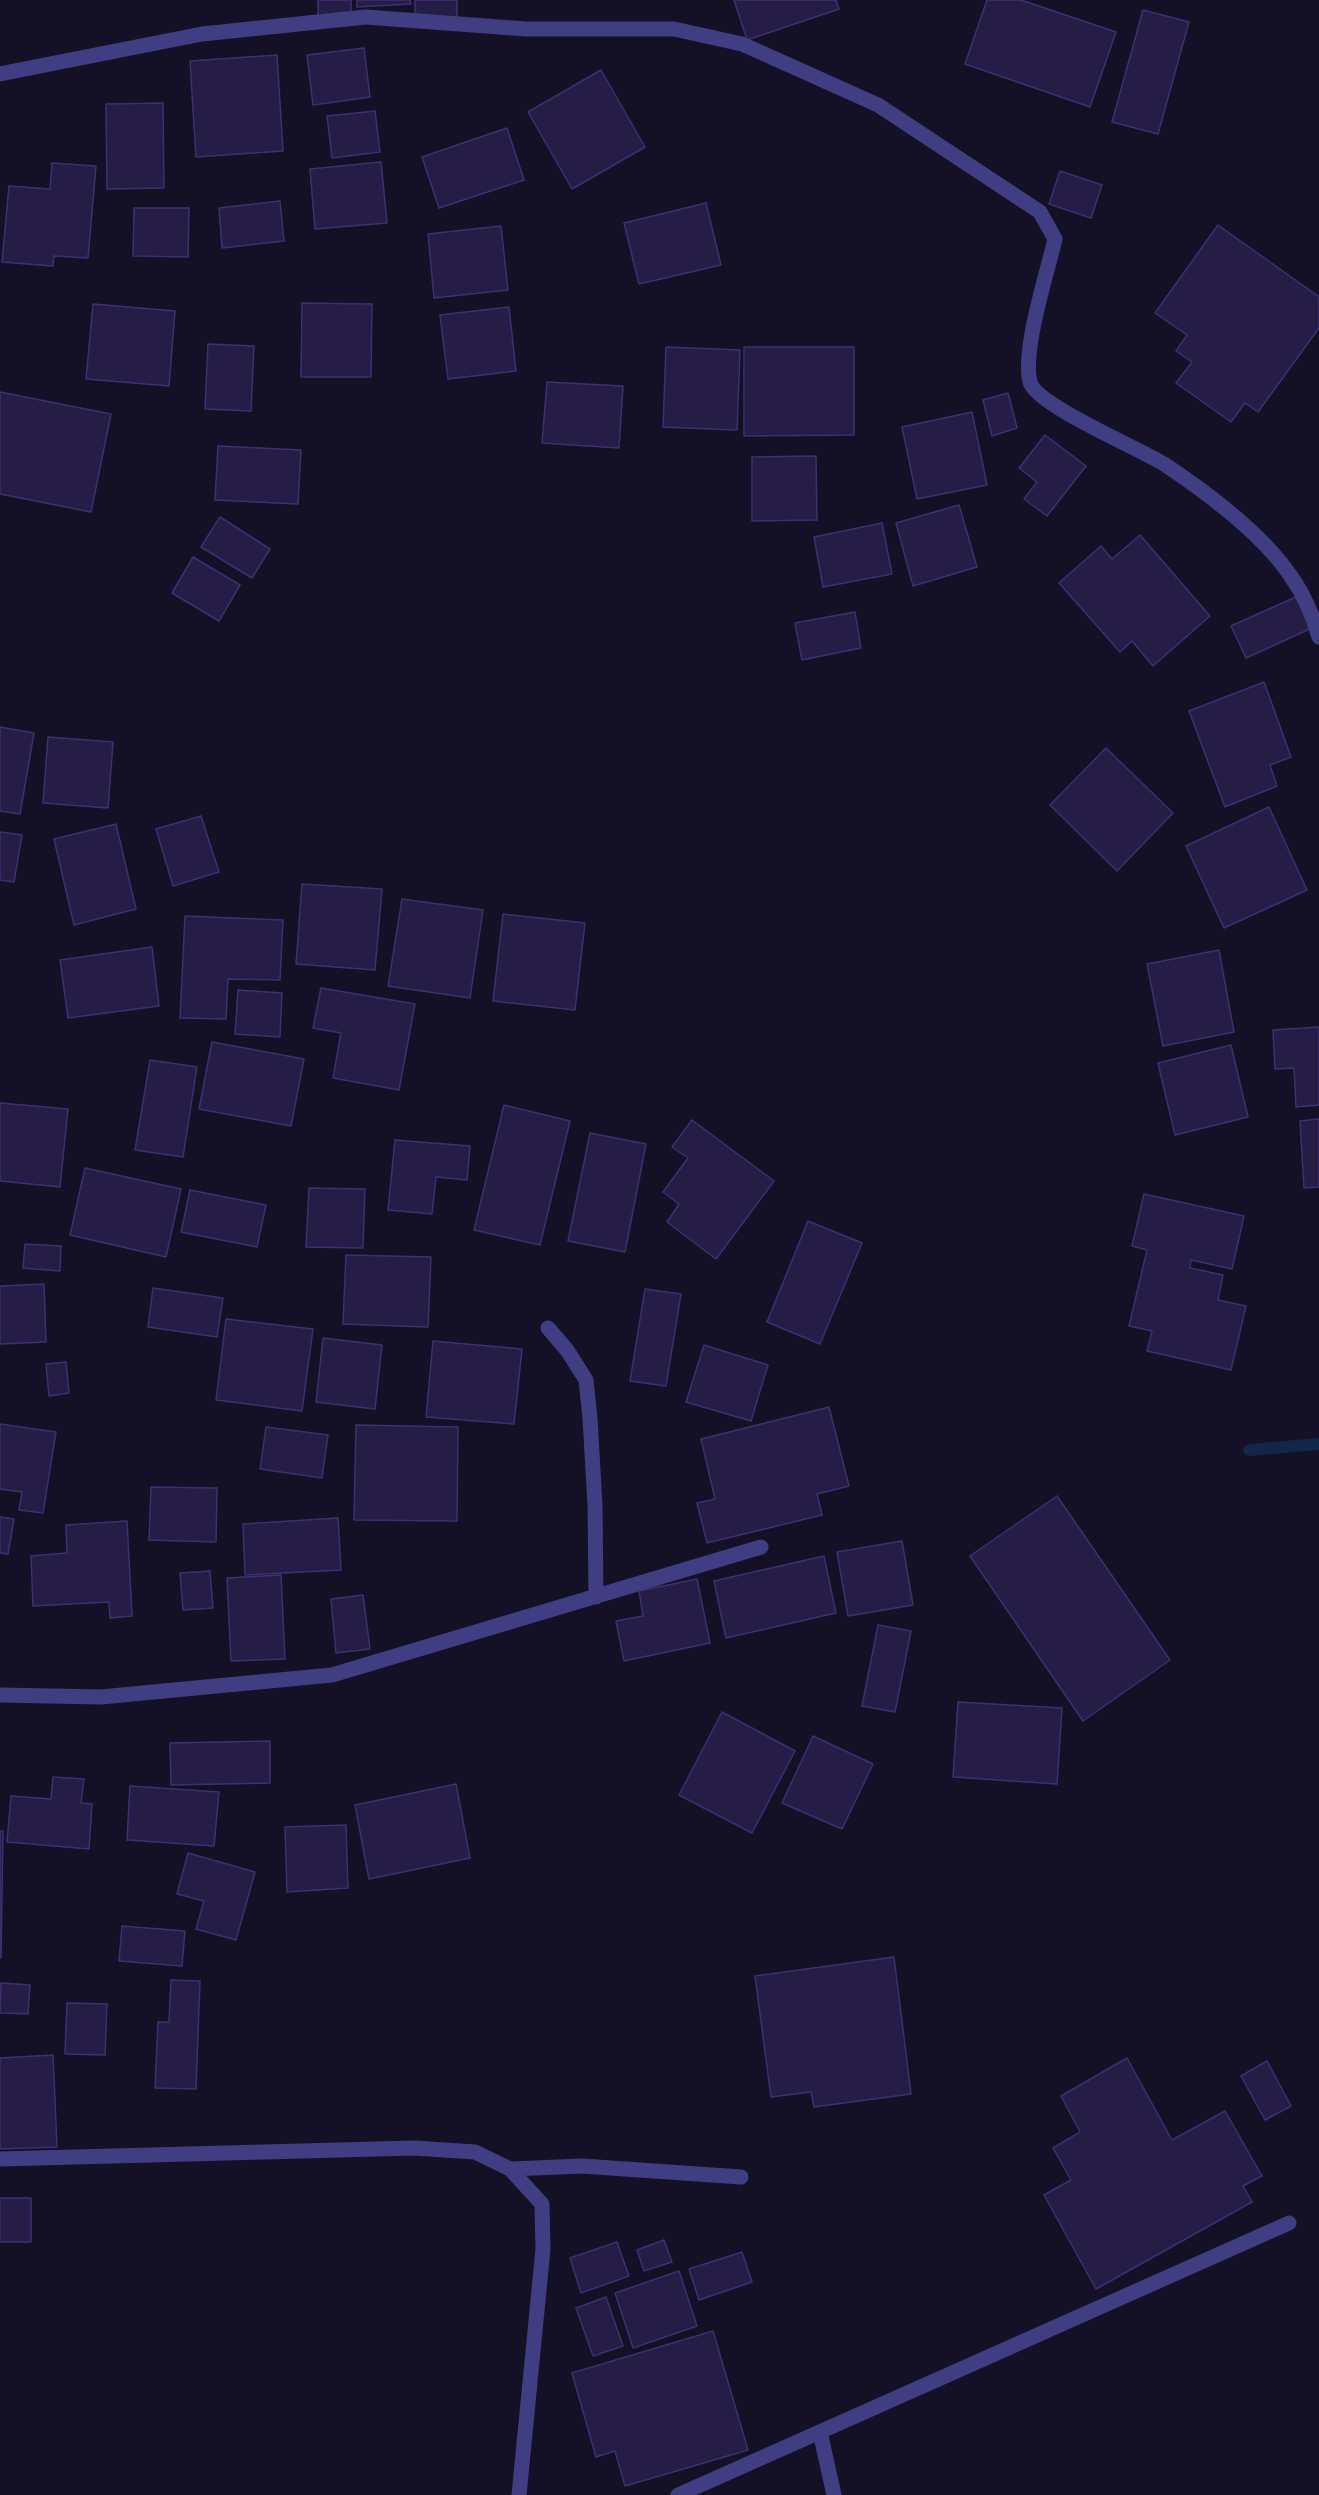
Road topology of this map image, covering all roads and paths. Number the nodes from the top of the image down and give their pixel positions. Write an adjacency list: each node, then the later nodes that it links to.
1 (0, 74): 2 (street)
2 (1319, 637)
3 (548, 1328): 5 (street)
4 (761, 1547): 5 (street)
5 (596, 1597): 6 (street)
6 (0, 1695)
7 (0, 2159): 8 (street)
8 (510, 2169): 9 (street); 12 (street)
9 (741, 2177)
10 (1290, 2223): 11 (street)
11 (820, 2432): 13 (street); 14 (street)
12 (519, 2495)
13 (678, 2495)
14 (834, 2495)

